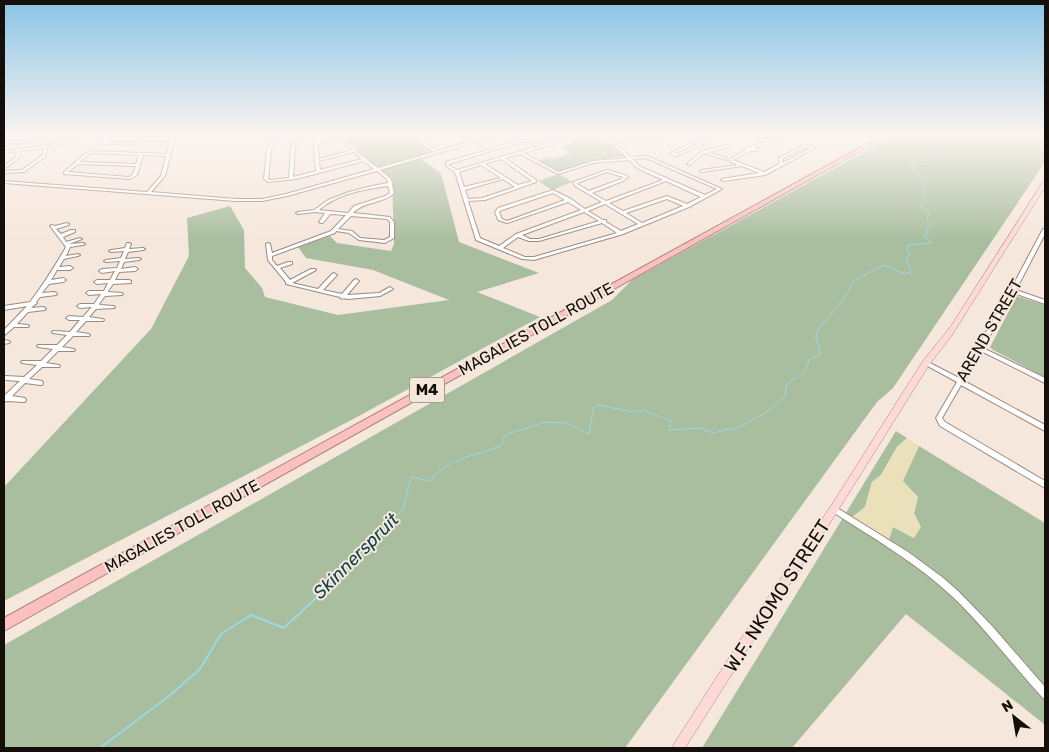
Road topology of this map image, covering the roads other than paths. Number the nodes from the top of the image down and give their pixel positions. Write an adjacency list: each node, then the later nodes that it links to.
1 (66, 171): 2 (street)
2 (136, 171)
3 (164, 171): 34 (street)
4 (267, 171): 24 (street)
5 (291, 171): 24 (street)
6 (321, 171): 20 (street)
7 (370, 171): 34 (street)
8 (381, 171): 30 (street)
9 (458, 171): 32 (street)
10 (493, 171): 23 (street)
11 (523, 171): 31 (street)
12 (610, 171): 33 (street)
13 (610, 171): 33 (street)
14 (647, 171): 25 (street)
15 (683, 171): 35 (street)
16 (757, 171): 21 (street)
17 (770, 171): 21 (street)
18 (815, 171): 132 (highway, MAGALIES TOLL ROUTE / M4)
19 (822, 171): 133 (highway, MAGALIES TOLL ROUTE / M4)
20 (318, 172): 24 (street)
21 (764, 174): 26 (street)
22 (484, 178): 28 (street)
23 (504, 178): 28 (street); 31 (street)
24 (291, 179)
25 (666, 180): 35 (street); 38 (street)
26 (723, 180)
27 (4, 182): 34 (street)
28 (491, 182): 32 (street)
29 (1045, 183): 120 (main road, W.F. NKOMO STREET)
30 (391, 184): 41 (street); 45 (street)
31 (518, 187): 36 (street)
32 (463, 189): 36 (street)
33 (588, 192): 38 (street)
34 (148, 193)
35 (705, 197): 39 (street)
36 (466, 200): 63 (street)
37 (569, 200): 37 (street); 40 (street)
38 (606, 203): 40 (street); 44 (street)
39 (687, 206): 44 (street); 51 (street)
40 (586, 210): 47 (street); 56 (street)
41 (315, 211): 42 (street); 43 (street)
42 (298, 213)
43 (328, 213): 45 (street); 48 (street)
44 (623, 213): 51 (street)
45 (350, 214): 46 (street); 52 (street)
46 (381, 217): 50 (street); 52 (street)
47 (604, 221): 55 (street); 56 (street)
48 (321, 222)
49 (67, 224): 57 (street)
50 (376, 224)
51 (641, 224): 55 (street)
52 (336, 230): 67 (street)
53 (1045, 230): 90 (street, AREND STREET)
54 (73, 232): 57 (street)
55 (621, 233): 63 (street)
56 (518, 235): 63 (street)
57 (60, 236): 61 (street)
58 (80, 239): 61 (street)
59 (83, 244): 61 (street)
60 (268, 244): 67 (street)
61 (68, 245): 68 (street)
62 (128, 248): 64 (street); 65 (street); 70 (street)
63 (500, 248)
64 (143, 249)
65 (112, 251)
66 (78, 255): 68 (street)
67 (270, 255): 74 (street)
68 (62, 258): 75 (street)
69 (139, 259): 70 (street)
70 (123, 260): 71 (street); 76 (street)
71 (106, 261)
72 (290, 263): 74 (street)
73 (70, 268): 75 (street)
74 (276, 268): 87 (street)
75 (56, 270): 84 (street)
76 (119, 270): 77 (street); 79 (street); 82 (street)
77 (135, 270)
78 (313, 270): 87 (street)
79 (102, 271)
80 (334, 275): 89 (street)
81 (63, 280): 84 (street)
82 (114, 281): 85 (street); 86 (street); 92 (street)
83 (356, 281): 96 (street)
84 (49, 282): 95 (street)
85 (97, 282)
86 (129, 282)
87 (288, 283): 89 (street)
88 (390, 289): 96 (street)
89 (319, 291): 96 (street)
90 (1013, 291): 97 (street); 116 (street, AREND STREET)
91 (89, 293): 92 (street)
92 (105, 293): 94 (street); 100 (street)
93 (54, 294): 95 (street)
94 (120, 294)
95 (40, 295): 98 (street)
96 (342, 296)
97 (1045, 302)
98 (34, 303): 102 (street); 104 (street)
99 (80, 306): 100 (street)
100 (96, 306): 101 (street); 106 (street)
101 (112, 307)
102 (4, 308)
103 (43, 309): 104 (street)
104 (28, 310): 108 (street)
105 (69, 318): 106 (street)
106 (86, 319): 107 (street); 112 (street)
107 (101, 320)
108 (13, 325): 109 (street); 111 (street)
109 (26, 326)
110 (55, 332): 112 (street)
111 (4, 333)
112 (71, 334): 113 (street); 115 (street)
113 (87, 334)
114 (40, 346): 115 (street)
115 (56, 348): 117 (street); 119 (street)
116 (979, 348): 124 (street); 125 (street, AREND STREET)
117 (72, 350)
118 (24, 362): 119 (street)
119 (40, 364): 121 (street); 123 (street)
120 (928, 365): 125 (street); 131 (main road, W.F. NKOMO STREET)
121 (57, 366)
122 (7, 378): 123 (street)
123 (24, 380): 126 (street); 127 (street)
124 (1045, 381)
125 (960, 382): 129 (street); 130 (street, AREND STREET)
126 (40, 383)
127 (5, 398): 128 (street)
128 (23, 400)
129 (1045, 428)
130 (1045, 485)
131 (834, 509): 134 (street); 135 (main road, W.F. NKOMO STREET)
132 (4, 618)
133 (4, 625)
134 (1045, 694)
135 (678, 748)

